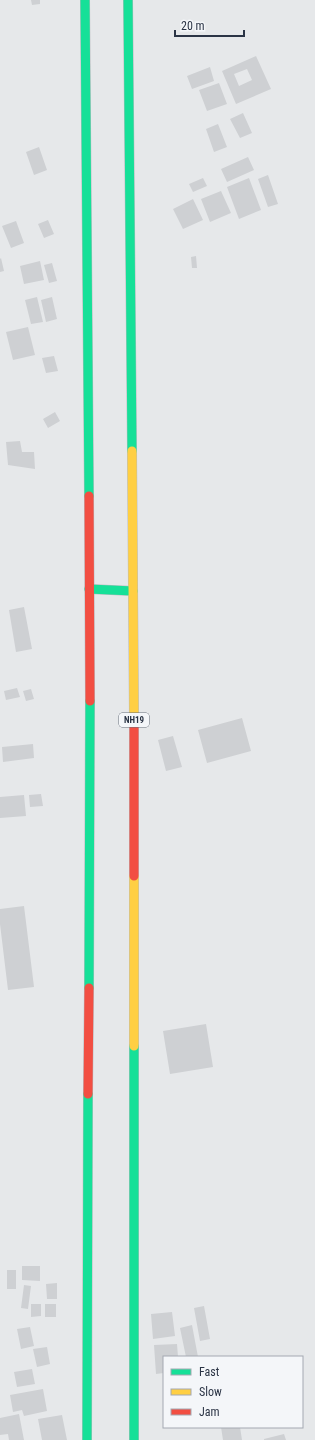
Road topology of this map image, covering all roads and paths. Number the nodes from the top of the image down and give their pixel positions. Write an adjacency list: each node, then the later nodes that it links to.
1 (85, 0): 3 (highway)
2 (128, 0): 4 (highway, NH19)
3 (89, 590): 4 (highway); 5 (highway)
4 (133, 591): 6 (highway, NH19)
5 (87, 1440)
6 (134, 1440)

